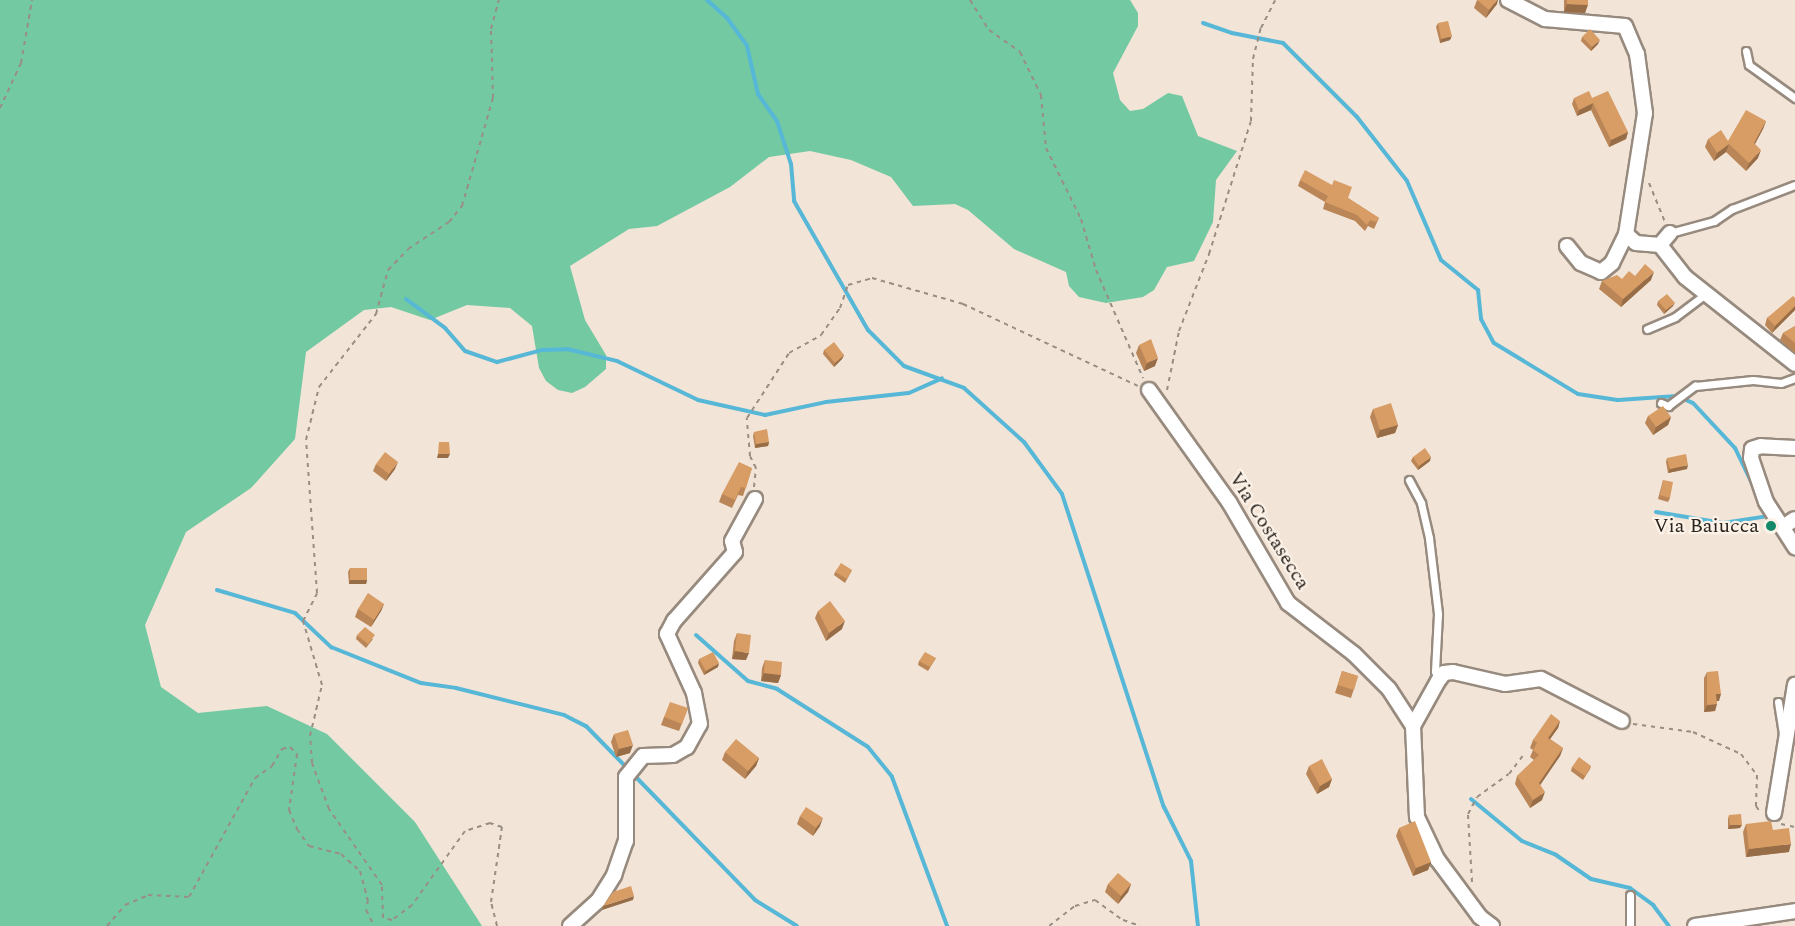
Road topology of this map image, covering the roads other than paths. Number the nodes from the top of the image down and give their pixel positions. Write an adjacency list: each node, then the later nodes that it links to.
1 (1508, 0): 6 (street)
2 (1746, 51): 3 (lane)
3 (1795, 98)
4 (1795, 185): 5 (lane)
5 (1670, 233): 7 (street)
6 (1626, 234): 7 (street); 8 (street)
7 (1660, 245): 9 (street)
8 (1567, 246)
9 (1706, 294): 10 (lane); 11 (street)
10 (1647, 329)
11 (1795, 364)
12 (1795, 378): 14 (lane)
13 (1149, 390): 25 (street, Via Costasecca)
14 (1661, 403)
15 (1795, 448): 19 (street)
16 (1409, 480): 21 (lane)
17 (755, 499): 30 (street)
18 (1795, 519): 19 (street)
19 (1783, 527): 20 (street)
20 (1795, 547)
21 (1438, 681): 24 (street); 25 (street)
22 (1795, 685): 26 (street)
23 (1778, 702): 26 (lane)
24 (1622, 721)
25 (1413, 726): 31 (street)
26 (1784, 739): 27 (street)
27 (1772, 819)
28 (1630, 895): 32 (lane)
29 (1795, 911): 33 (street)
30 (570, 926)
31 (1492, 926)
32 (1630, 926)
33 (1695, 926)

